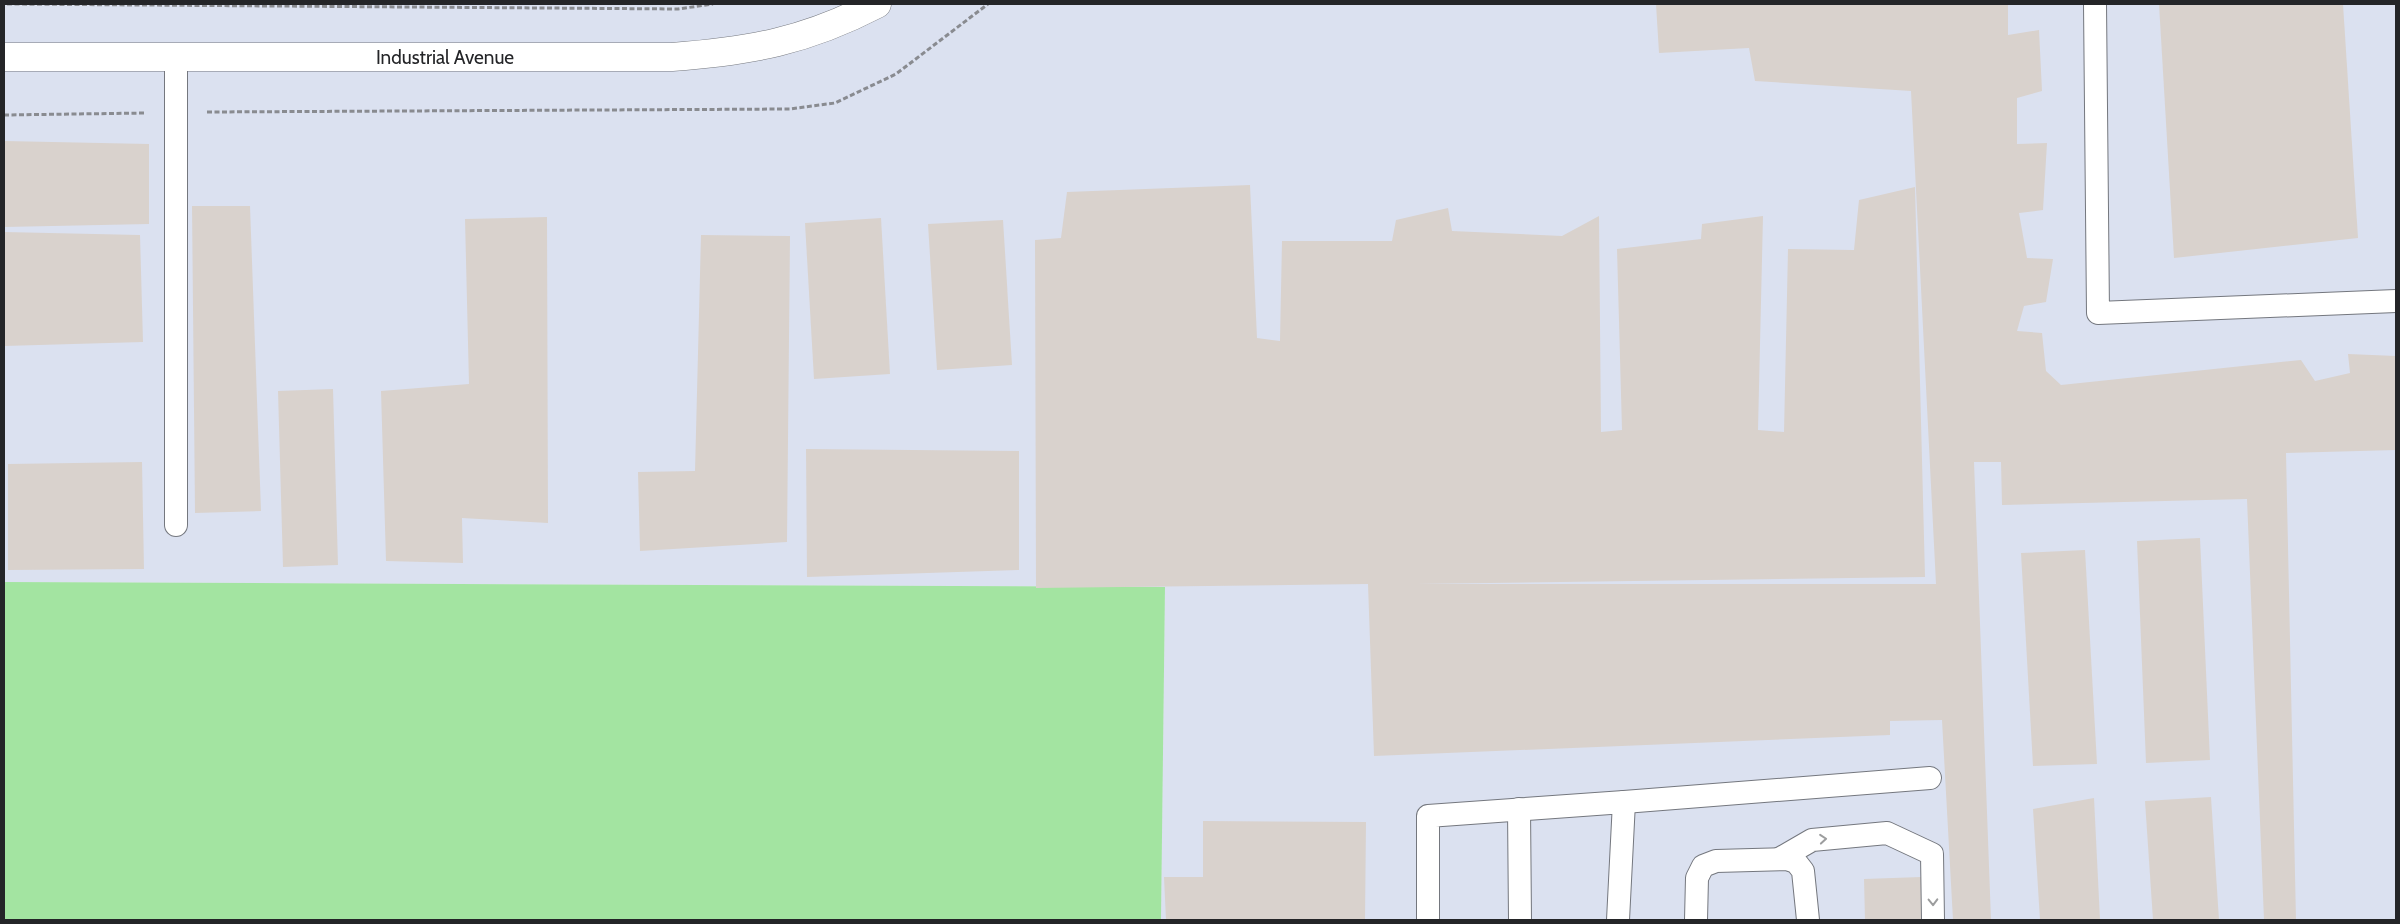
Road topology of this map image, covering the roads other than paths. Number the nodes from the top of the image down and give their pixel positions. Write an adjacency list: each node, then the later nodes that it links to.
1 (878, 4): 4 (street, Industrial Avenue)
2 (2095, 4): 5 (lane)
3 (4, 57): 4 (street, Industrial Avenue)
4 (176, 57): 6 (lane)
5 (2396, 301)
6 (176, 525)
7 (1930, 778): 8 (lane)
8 (1624, 802): 9 (lane); 13 (lane)
9 (1519, 810): 11 (lane); 12 (lane)
10 (1779, 859): 14 (lane); 15 (lane); 16 (lane, one-way to 16)
11 (1428, 920)
12 (1520, 920)
13 (1618, 920)
14 (1696, 920)
15 (1808, 920)
16 (1933, 920)

